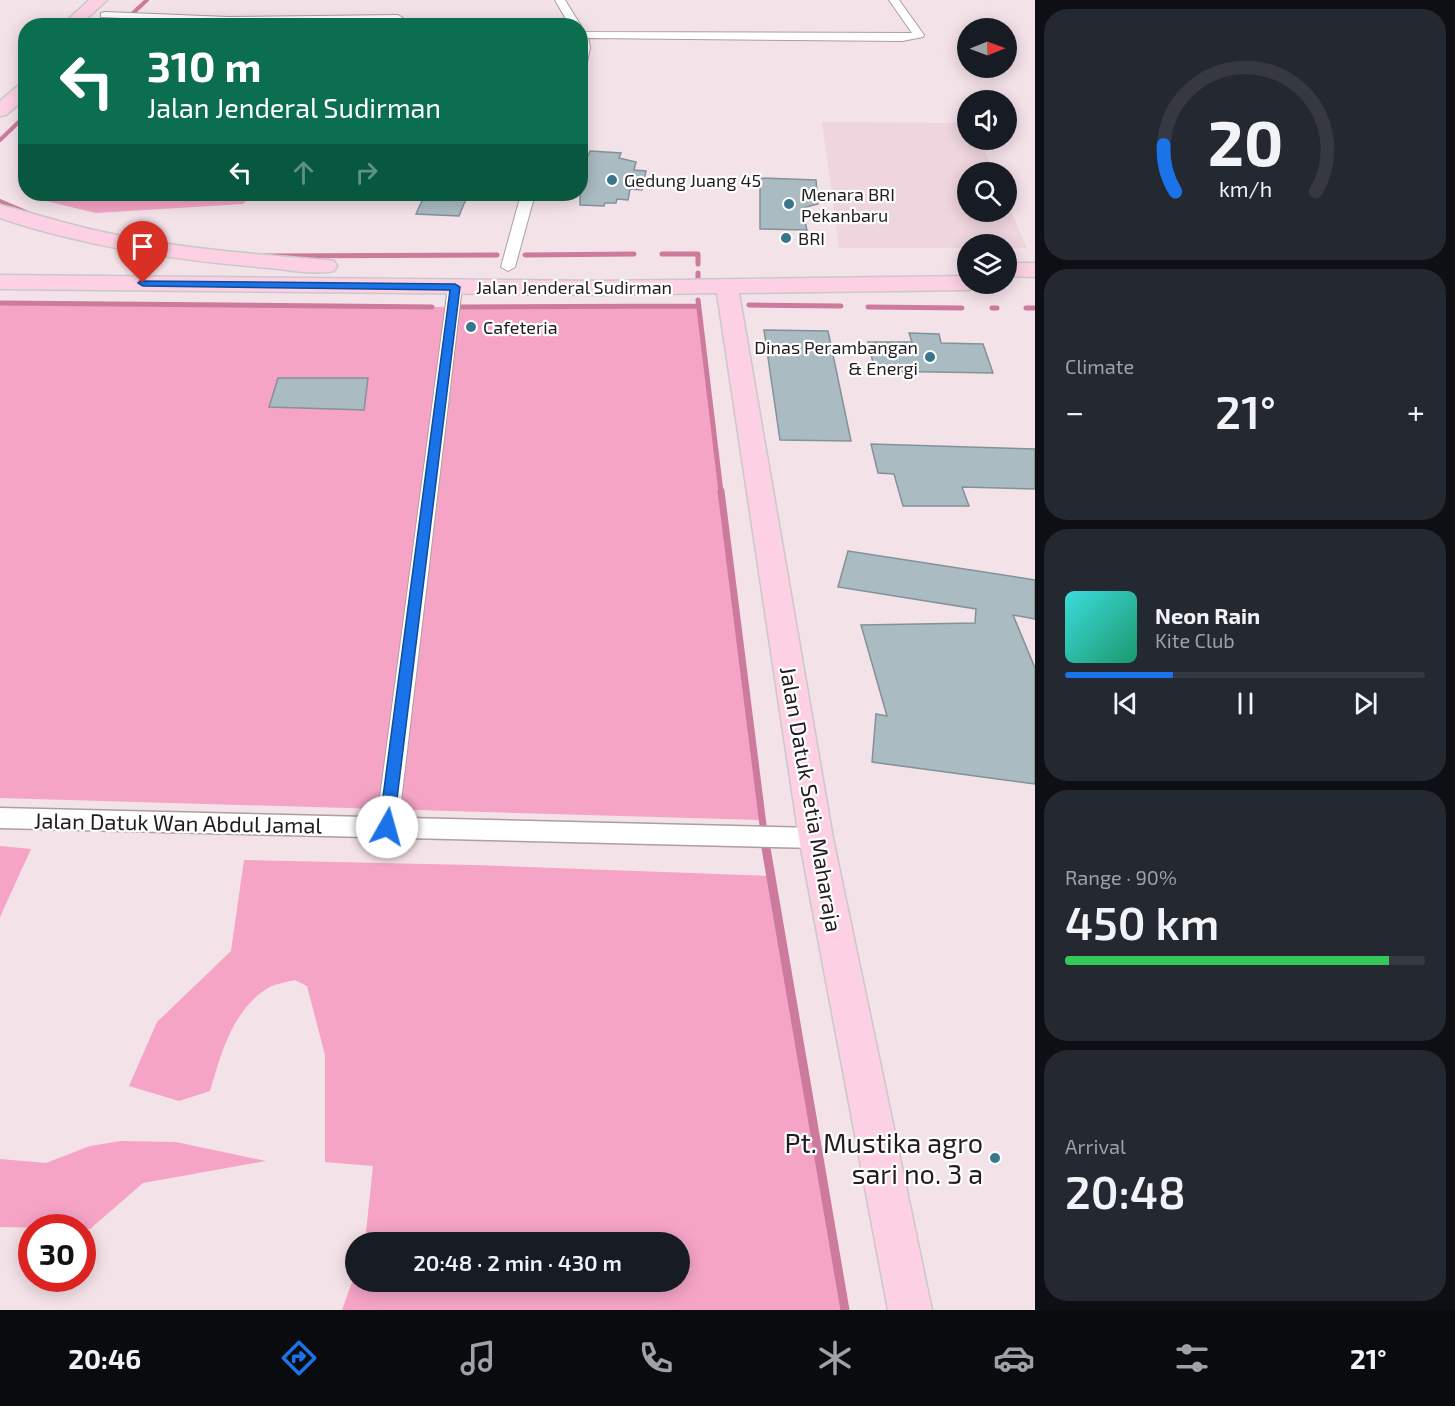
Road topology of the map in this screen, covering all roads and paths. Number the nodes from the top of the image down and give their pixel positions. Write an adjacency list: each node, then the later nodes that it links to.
1 (122, 0): 4 (main road)
2 (560, 0): 6 (street)
3 (894, 0): 7 (street)
4 (100, 14): 5 (street)
5 (185, 18)
6 (572, 18)
7 (588, 31)
8 (18, 80): 9 (main road)
9 (0, 111)
10 (526, 201): 14 (street)
11 (0, 211): 13 (main road)
12 (0, 263): 13 (main road, Jalan Jenderal Sudirman)
13 (326, 266): 14 (main road, Jalan Jenderal Sudirman)
14 (508, 267): 15 (main road, Jalan Jenderal Sudirman)
15 (957, 269)
16 (1017, 270): 17 (main road)
17 (1035, 270)
18 (0, 282): 23 (main road, Jalan Jenderal Sudirman)
19 (957, 283): 22 (main road, Jalan Jenderal Sudirman)
20 (1017, 283): 21 (main road)
21 (1035, 284)
22 (728, 286): 23 (main road, Jalan Jenderal Sudirman); 26 (main road, Jalan Datuk Setia Maharaja)
23 (455, 287): 25 (street)
24 (0, 818): 25 (street, Jalan Datuk Wan Abdul Jamal)
25 (387, 827): 26 (street, Jalan Datuk Wan Abdul Jamal)
26 (816, 838): 27 (main road, Jalan Datuk Setia Maharaja)
27 (910, 1310)

